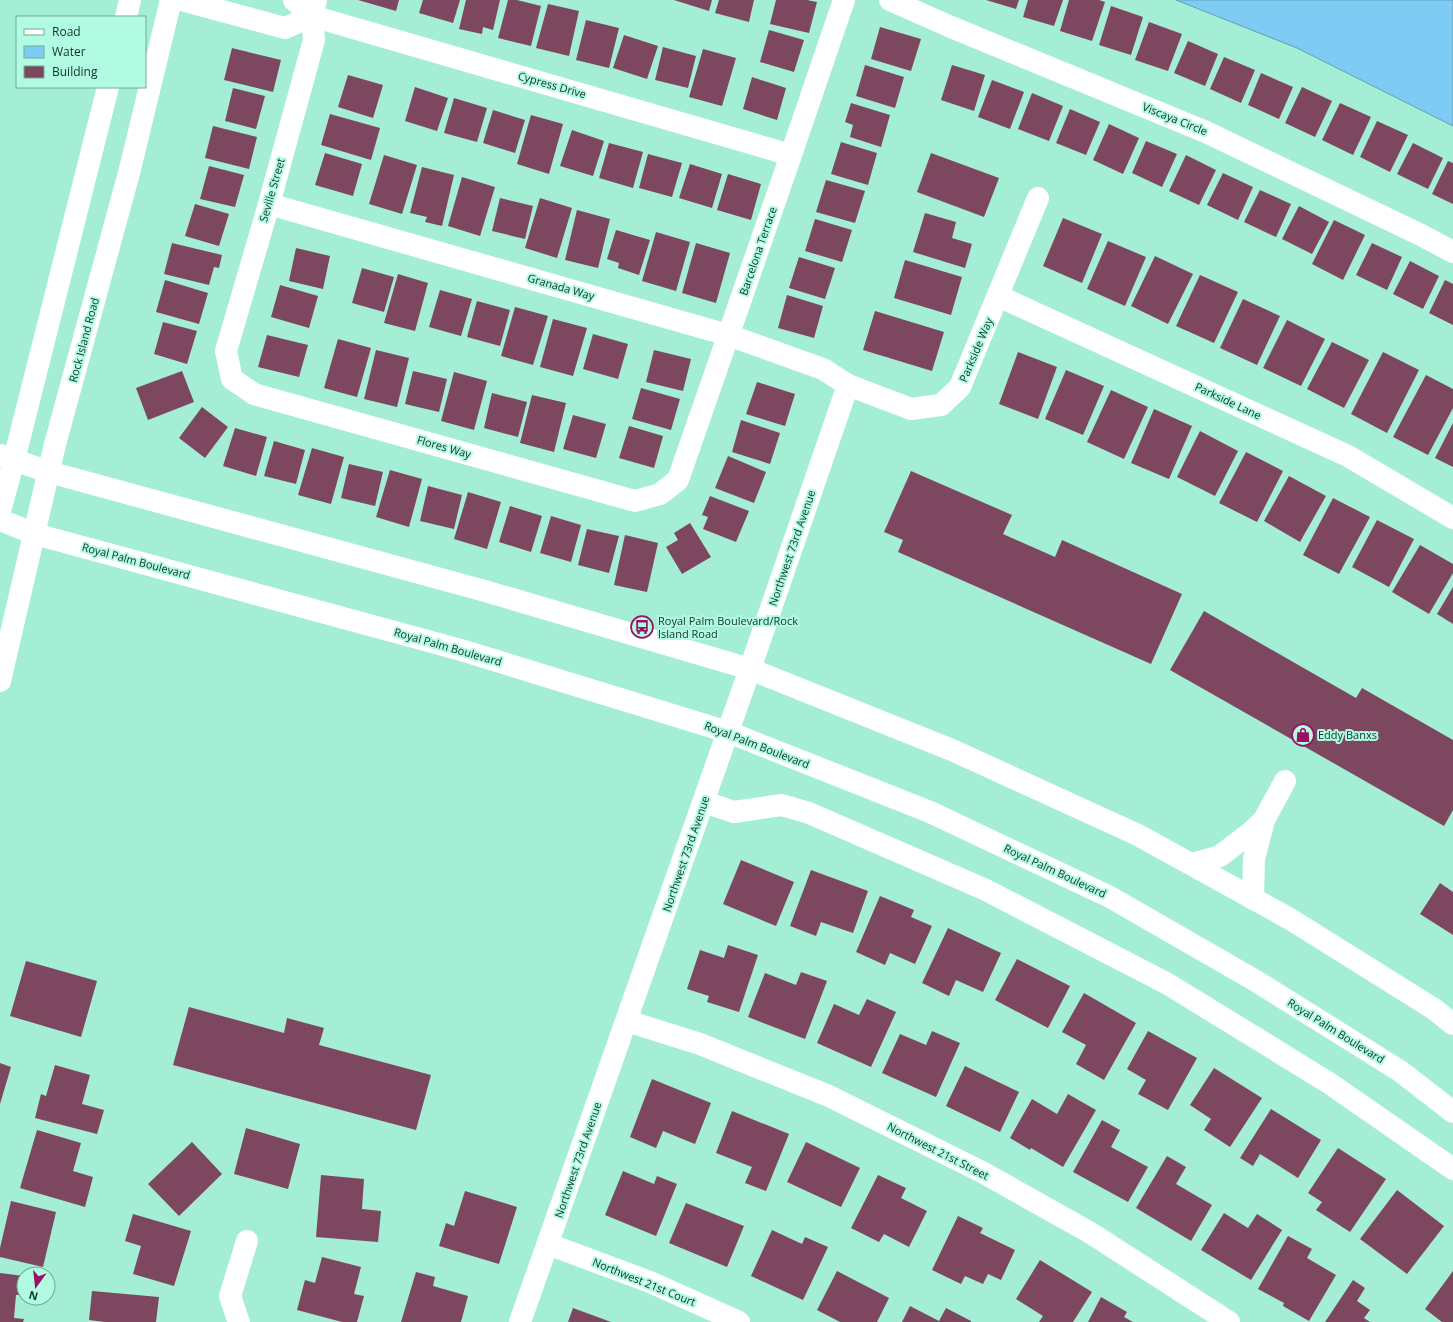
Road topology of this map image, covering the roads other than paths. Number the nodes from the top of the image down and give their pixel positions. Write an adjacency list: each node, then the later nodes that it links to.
1 (130, 0): 8 (street)
2 (172, 0): 19 (street, Rock Island Road)
3 (181, 0): 7 (street)
4 (294, 0): 7 (street, Cypress Drive)
5 (844, 0): 10 (street, Barcelona Terrace)
6 (890, 0): 13 (street, Viscaya Circle)
7 (314, 8): 10 (street, Cypress Drive); 12 (street, Seville Street)
8 (126, 16)
9 (108, 88): 18 (street)
10 (791, 155): 15 (street, Barcelona Terrace)
11 (1038, 198): 14 (street, Parkside Way)
12 (269, 204): 15 (street, Granada Way); 16 (street, Seville Street)
13 (1453, 252)
14 (998, 296): 17 (street, Parkside Way); 22 (street, Parkside Lane)
15 (728, 335): 17 (street, Granada Way); 20 (street, Barcelona Terrace)
16 (232, 379): 20 (street, Flores Way)
17 (848, 385): 25 (street, Northwest 73rd Avenue)
18 (7, 458): 19 (street); 21 (street)
19 (49, 472): 24 (street, Rock Island Road); 25 (street)
20 (660, 494)
21 (0, 511)
22 (1453, 518)
23 (0, 520): 24 (street, Royal Palm Boulevard)
24 (35, 534): 26 (street, Rock Island Road); 27 (street, Royal Palm Boulevard)
25 (750, 670): 27 (street, Northwest 73rd Avenue); 31 (street)
26 (0, 681)
27 (728, 732): 29 (street, Northwest 73rd Avenue); 35 (street, Royal Palm Boulevard)
28 (1285, 781): 30 (street)
29 (704, 802): 33 (street, Northwest 73rd Avenue); 36 (street)
30 (1264, 820): 31 (street); 32 (street)
31 (1192, 864): 32 (street)
32 (1253, 899): 34 (street)
33 (627, 1021): 38 (street, Northwest 73rd Avenue); 42 (street, Northwest 21st Street)
34 (1453, 1024)
35 (1453, 1112)
36 (1453, 1169)
37 (246, 1241): 39 (street)
38 (548, 1244): 40 (street, Northwest 73rd Avenue); 41 (street, Northwest 21st Court)
39 (238, 1321)
40 (520, 1322)
41 (739, 1322)
42 (1229, 1322)

